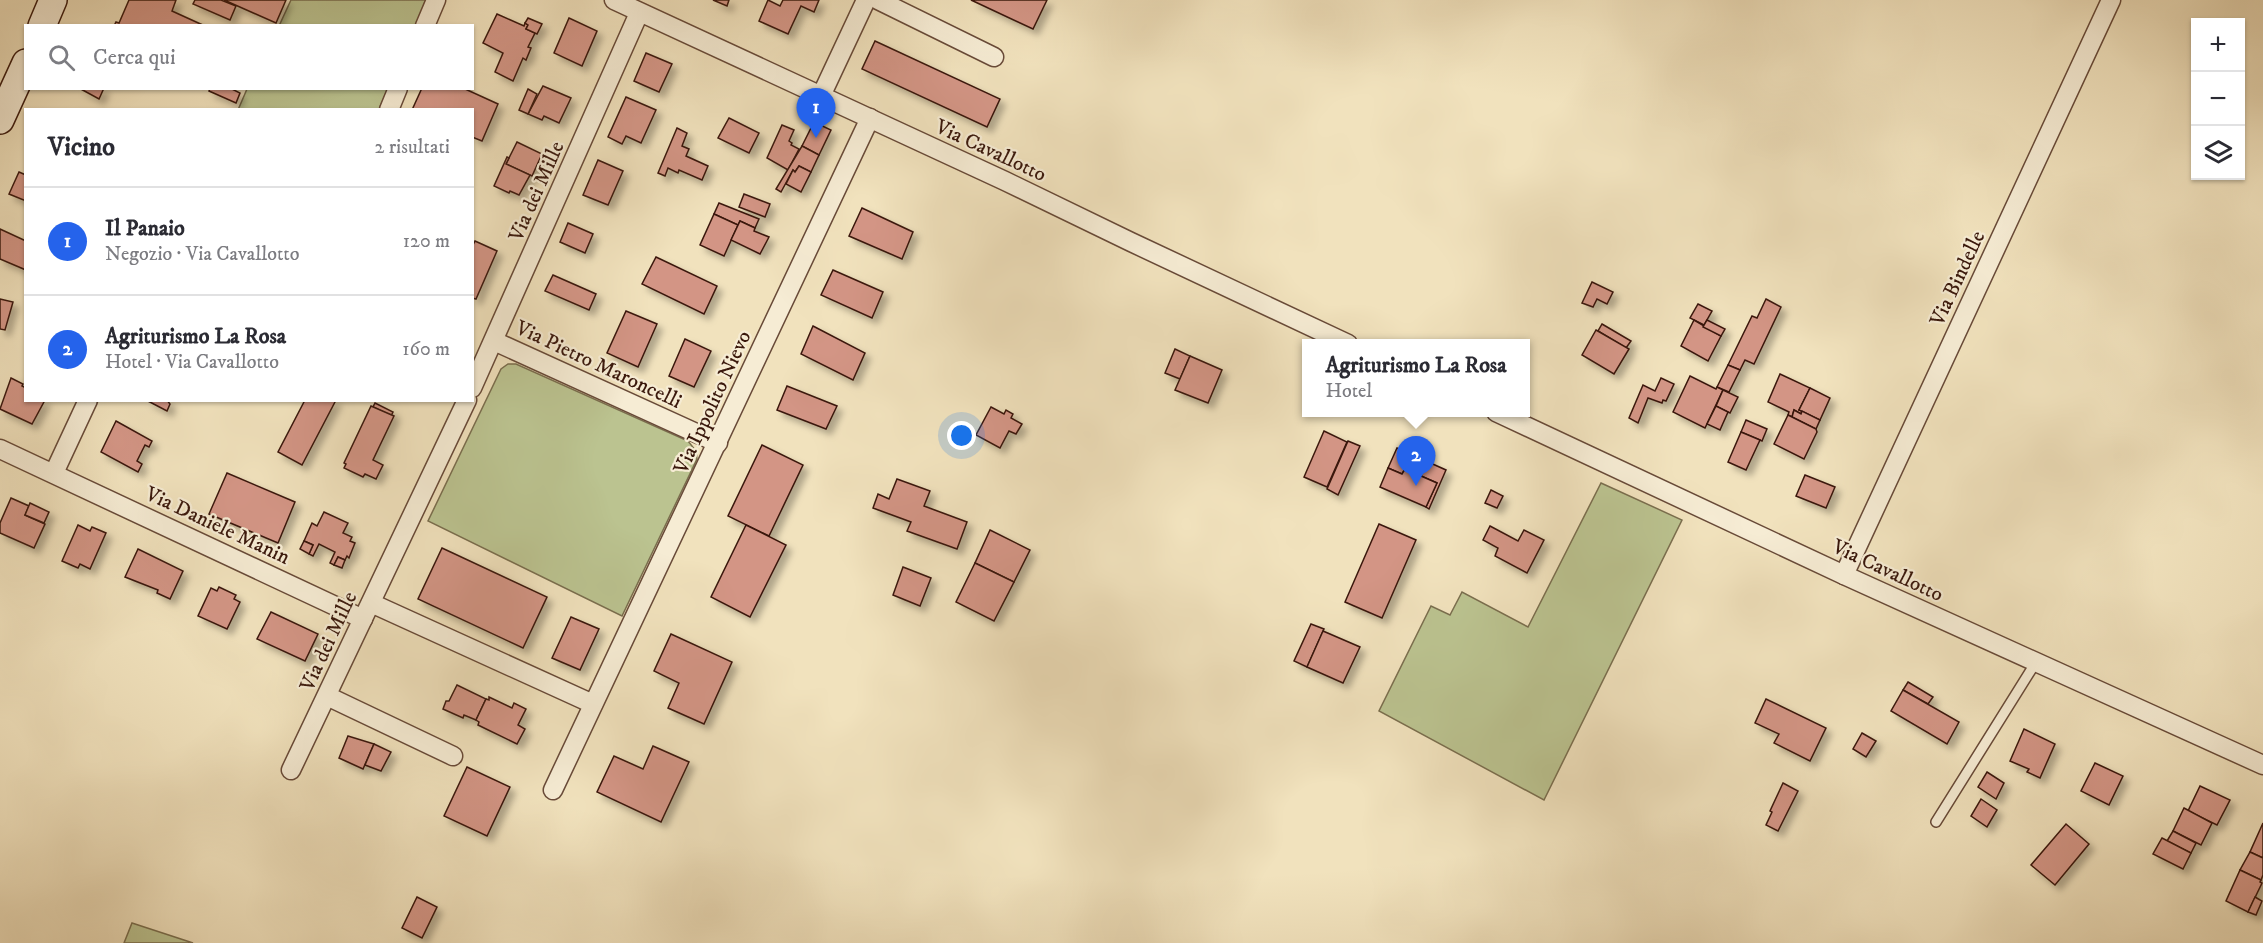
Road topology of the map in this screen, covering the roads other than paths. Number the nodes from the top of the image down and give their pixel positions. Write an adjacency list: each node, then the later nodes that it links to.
1 (53, 0): 8 (street)
2 (436, 0): 9 (street)
3 (614, 0): 7 (street, Via Cavallotto)
4 (866, 0): 13 (street)
5 (878, 0): 10 (street)
6 (2110, 0): 26 (street, Via Bindelle)
7 (639, 13): 13 (street, Via Cavallotto); 18 (street, Via dei Mille)
8 (43, 24)
9 (426, 24)
10 (994, 57)
11 (24, 67): 16 (street)
12 (397, 90): 14 (street)
13 (821, 96): 15 (street, Via Cavallotto)
14 (390, 108)
15 (870, 118): 17 (street, Via Cavallotto); 23 (street, Via Ippolito Nievo)
16 (0, 120)
17 (1337, 339)
18 (494, 341): 19 (street, Via dei Mille); 23 (street, Via Pietro Maroncelli)
19 (474, 384)
20 (87, 402): 25 (street)
21 (466, 402): 27 (street, Via dei Mille)
22 (1507, 417): 26 (street, Via Cavallotto)
23 (718, 443): 30 (street, Via Ippolito Nievo)
24 (0, 449): 25 (street, Via Daniele Manin)
25 (54, 473): 27 (street, Via Daniele Manin)
26 (1844, 575): 28 (street, Via Cavallotto)
27 (367, 611): 29 (street, Via dei Mille); 30 (street)
28 (2036, 662): 32 (street, Via Cavallotto); 35 (lane)
29 (327, 696): 31 (street); 33 (street, Via dei Mille)
30 (593, 704): 34 (street, Via Ippolito Nievo)
31 (453, 756)
32 (2263, 765)
33 (291, 770)
34 (553, 790)
35 (1936, 822)

